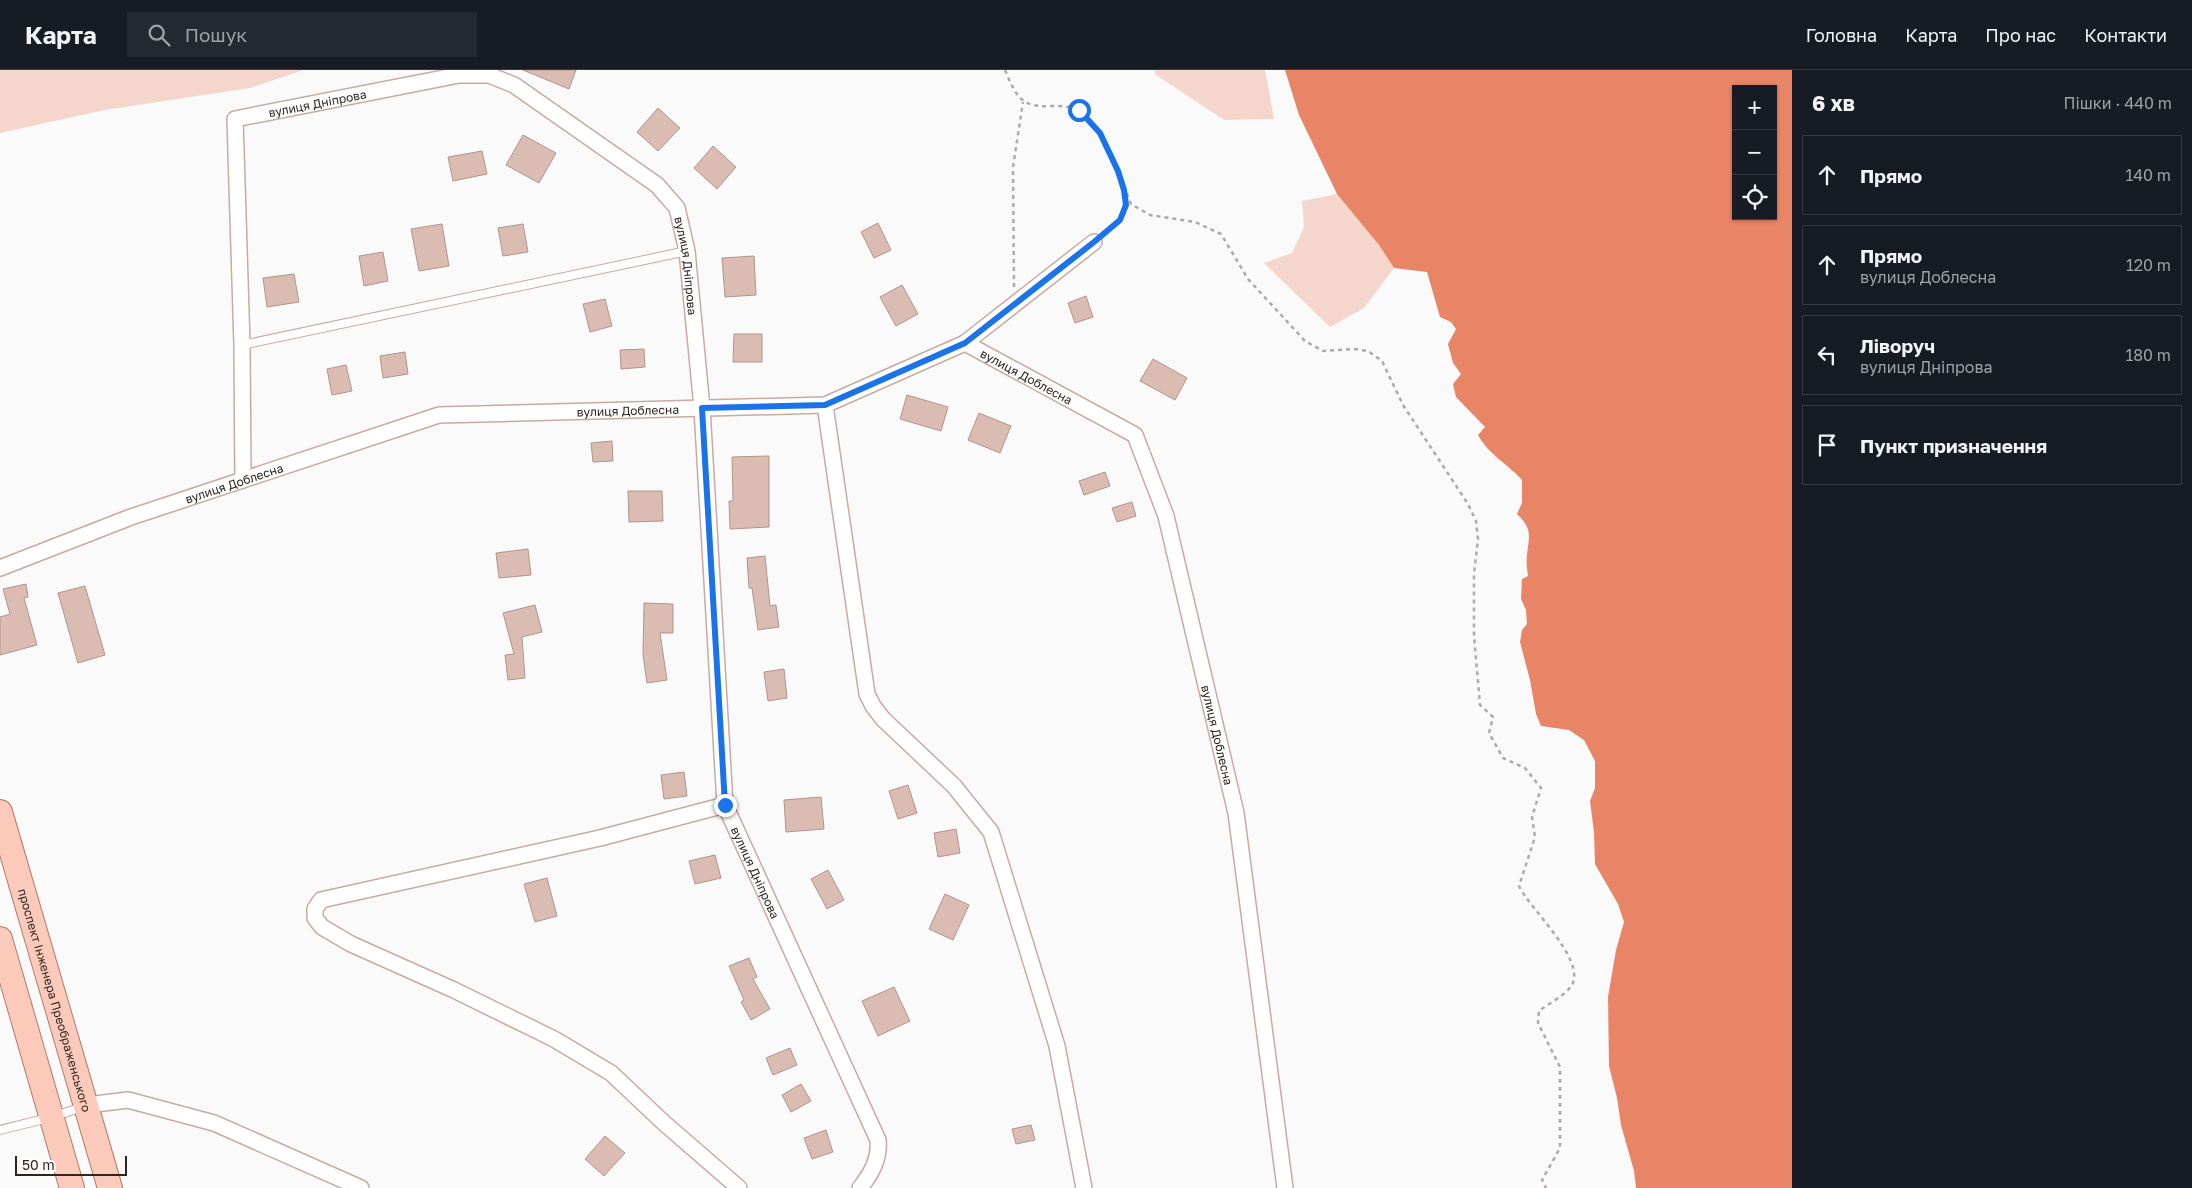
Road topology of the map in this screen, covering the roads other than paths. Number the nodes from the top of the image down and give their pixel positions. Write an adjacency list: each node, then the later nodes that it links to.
1 (1094, 242): 3 (street)
2 (687, 251): 4 (lane); 4 (street, вулиця Дніпрова); 6 (street, вулиця Дніпрова)
3 (965, 343): 5 (street, вулиця Доблесна); 21 (street, вулиця Доблесна)
4 (242, 345): 7 (street, вулиця Дніпрова)
5 (825, 405): 6 (street, вулиця Доблесна); 20 (street)
6 (702, 408): 7 (street, вулиця Доблесна); 9 (street, вулиця Дніпрова)
7 (243, 480): 8 (street, вулиця Доблесна)
8 (0, 568)
9 (725, 805): 18 (street); 19 (street, вулиця Дніпрова)
10 (0, 812): 12 (main road, проспект Інженера Преображенського)
11 (0, 939): 13 (main road)
12 (87, 1105): 13 (lane); 16 (main road, проспект Інженера Преображенського); 17 (street)
13 (52, 1117): 14 (lane); 15 (main road)
14 (0, 1130)
15 (72, 1188)
16 (110, 1188)
17 (361, 1188)
18 (739, 1188)
19 (860, 1188)
20 (1084, 1188)
21 (1285, 1188)

